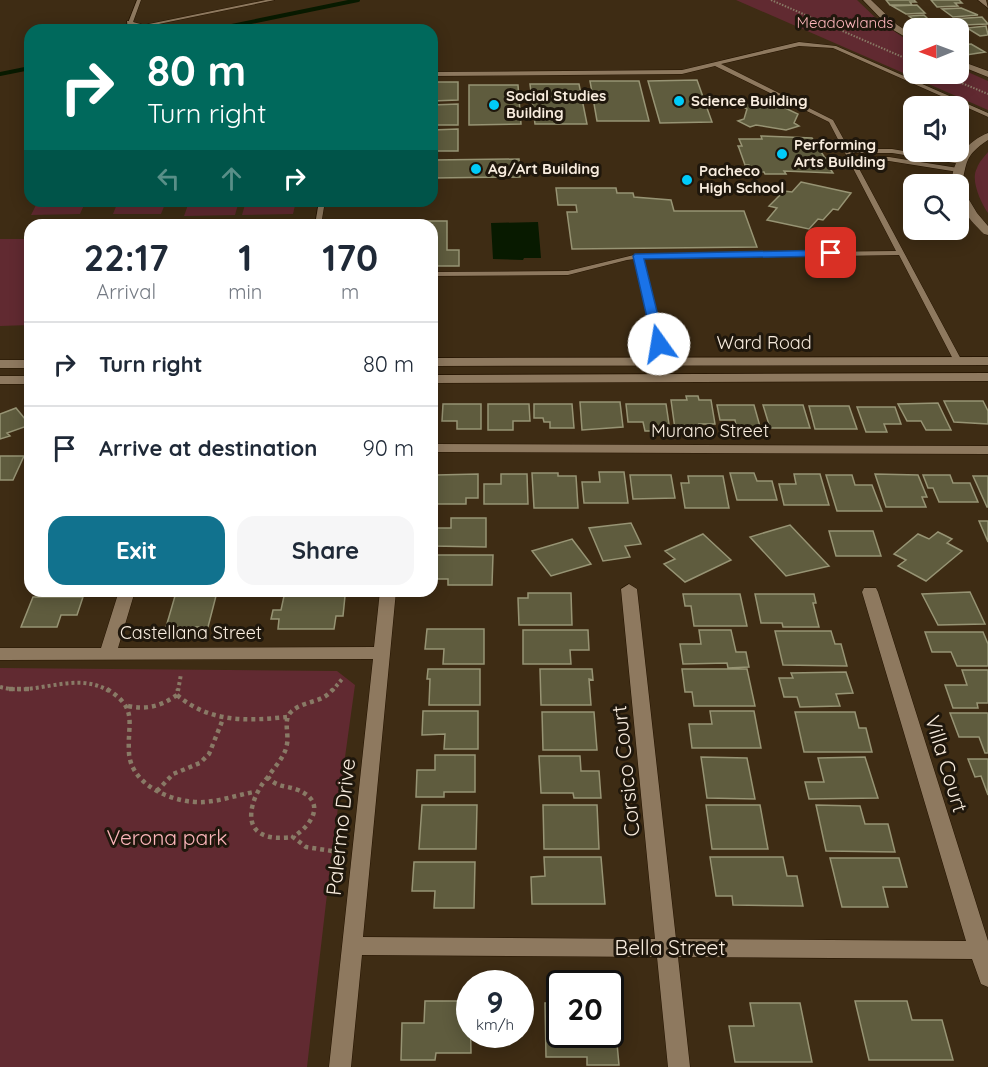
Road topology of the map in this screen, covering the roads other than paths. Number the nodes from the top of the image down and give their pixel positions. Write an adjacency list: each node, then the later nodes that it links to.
1 (139, 0): 6 (lane)
2 (273, 0): 7 (lane)
3 (867, 0): 8 (street)
4 (982, 0): 5 (street)
5 (988, 6)
6 (132, 24)
7 (154, 24)
8 (903, 33)
9 (716, 64): 11 (lane); 13 (lane); 15 (lane)
10 (969, 66): 12 (street)
11 (438, 74)
12 (988, 74)
13 (988, 115)
14 (988, 136): 17 (street)
15 (847, 151): 16 (lane); 17 (lane)
16 (851, 159): 17 (lane); 21 (lane)
17 (960, 166): 18 (street)
18 (959, 174)
19 (969, 210): 20 (street)
20 (988, 232)
21 (901, 253): 22 (lane); 25 (lane)
22 (638, 256): 23 (lane); 24 (lane)
23 (438, 274)
24 (662, 361): 25 (street, Ward Road); 27 (street, Ward Road)
25 (958, 361): 26 (street, Ward Road)
26 (988, 361)
27 (438, 362)
28 (0, 364): 29 (street)
29 (24, 364)
30 (988, 377): 31 (street, Ward Road)
31 (438, 379)
32 (0, 380): 33 (street)
33 (24, 380)
34 (438, 448): 35 (street, Murano Street)
35 (988, 450)
36 (629, 589): 44 (street, Corsico Court)
37 (870, 592): 45 (street, Villa Court)
38 (126, 597): 40 (street)
39 (387, 597): 41 (street, Palermo Drive)
40 (108, 653): 41 (street, Castellana Street); 42 (street, Castellana Street)
41 (382, 653): 43 (street, Palermo Drive)
42 (0, 654)
43 (352, 946): 44 (street, Bella Street); 47 (street, Palermo Drive)
44 (667, 948): 45 (street, Bella Street); 48 (street, Corsico Court)
45 (984, 950): 46 (street, Villa Court)
46 (988, 978)
47 (340, 1067)
48 (679, 1067)

